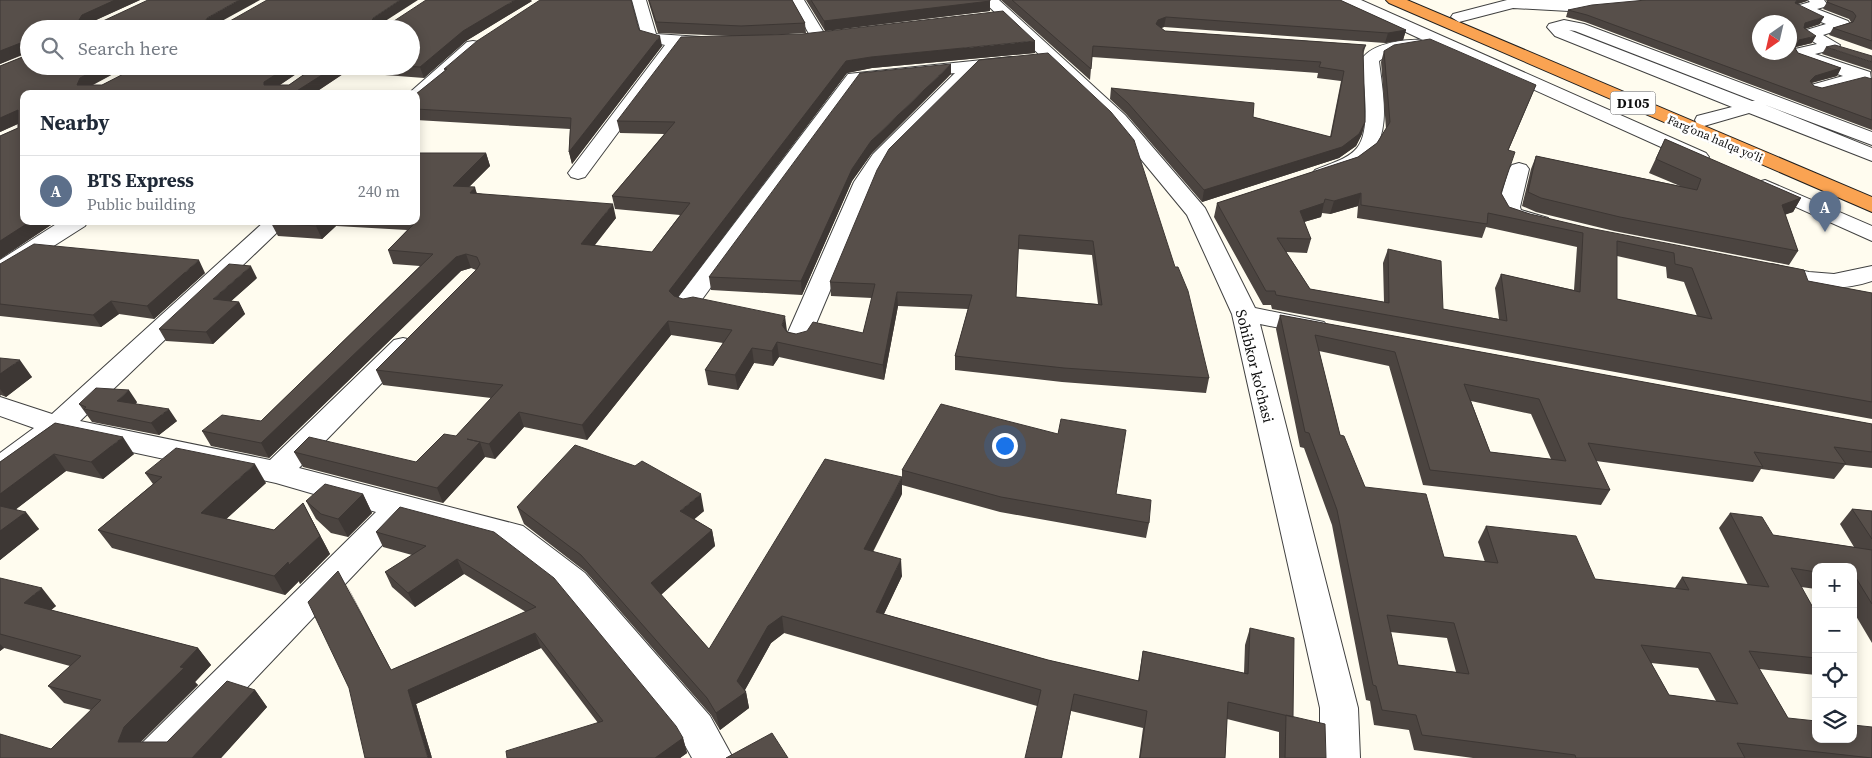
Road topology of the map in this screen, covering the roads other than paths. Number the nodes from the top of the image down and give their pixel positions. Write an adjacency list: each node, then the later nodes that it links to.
1 (639, 0): 15 (street)
2 (797, 0): 14 (street)
3 (1348, 0): 16 (street)
4 (1394, 0): 12 (highway, Farg‘ona halqa yo‘li / D105)
5 (1418, 0): 11 (highway, Farg‘ona halqa yo‘li / D105)
6 (1643, 0): 8 (street)
7 (1816, 0): 18 (street)
8 (1527, 2): 9 (street)
9 (1477, 6): 11 (street)
10 (994, 11): 22 (street, Sohibkor ko'chasi)
11 (1459, 17): 29 (highway, Farg‘ona halqa yo‘li / D105)
12 (1474, 35): 16 (street); 38 (highway, Farg‘ona halqa yo‘li / D105)
13 (488, 36): 26 (street)
14 (802, 40)
15 (677, 41): 17 (street); 34 (street)
16 (1440, 41): 20 (street); 32 (street)
17 (729, 43)
18 (1832, 45): 21 (street); 24 (street)
19 (1356, 48): 20 (street)
20 (1385, 50): 36 (street)
21 (1848, 50)
22 (1052, 58): 23 (street); 47 (street, Sohibkor ko'chasi)
23 (973, 65): 46 (street); 50 (street)
24 (1868, 77): 25 (street)
25 (1817, 89)
26 (420, 91)
27 (1775, 100): 28 (street); 28 (street); 30 (street)
28 (1751, 107): 29 (street); 31 (street)
29 (1704, 120): 37 (highway, Farg‘ona halqa yo‘li / D105)
30 (1872, 139)
31 (1872, 155)
32 (1712, 163)
33 (1518, 169): 41 (street)
34 (578, 172)
35 (1748, 179): 42 (street)
36 (1303, 180)
37 (1872, 190)
38 (1872, 205)
39 (71, 225): 44 (street)
40 (274, 225): 52 (street)
41 (1564, 229)
42 (1872, 234)
43 (1752, 268): 45 (street)
44 (0, 270)
45 (1872, 274)
46 (686, 304)
47 (1245, 314): 49 (street); 58 (street, Sohibkor ko'chasi)
48 (424, 325): 54 (street)
49 (1343, 332)
50 (798, 339)
51 (0, 406): 52 (street)
52 (57, 426): 53 (street); 54 (street)
53 (0, 468)
54 (276, 472): 55 (street)
55 (400, 508): 56 (street); 57 (street)
56 (154, 758)
57 (713, 758)
58 (1340, 758)

